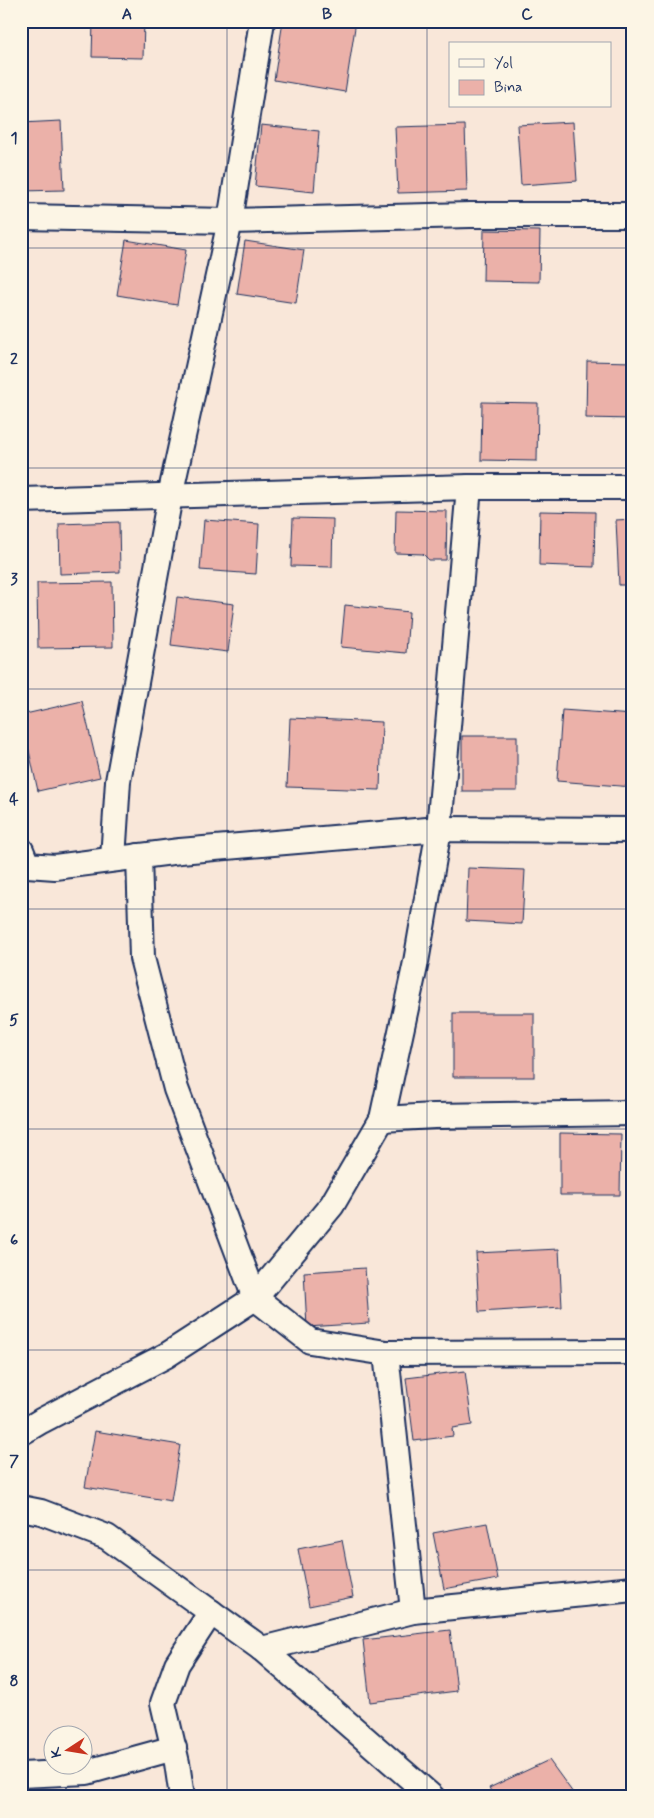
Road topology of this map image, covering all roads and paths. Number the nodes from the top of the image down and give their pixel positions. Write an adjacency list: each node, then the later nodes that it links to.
1 (262, 21): 4 (street)
2 (633, 215): 4 (street)
3 (21, 217): 4 (street)
4 (230, 220): 7 (street)
5 (469, 486): 6 (street); 7 (street); 9 (street)
6 (633, 487)
7 (170, 496): 8 (street); 13 (street)
8 (21, 500)
9 (439, 829): 10 (street); 12 (street); 15 (street)
10 (633, 830)
11 (21, 850): 13 (street)
12 (139, 856): 13 (street); 16 (street)
13 (113, 859)
14 (633, 1113): 15 (street)
15 (382, 1119): 16 (street)
16 (255, 1298): 18 (street); 19 (street)
17 (633, 1352): 18 (street)
18 (386, 1353): 22 (street)
19 (21, 1433)
20 (21, 1508): 23 (street)
21 (633, 1589): 22 (street)
22 (413, 1611): 24 (street)
23 (211, 1612): 24 (street); 25 (street)
24 (262, 1649): 28 (street)
25 (174, 1748): 26 (street); 27 (street)
26 (21, 1776)
27 (182, 1797)
28 (432, 1797)

